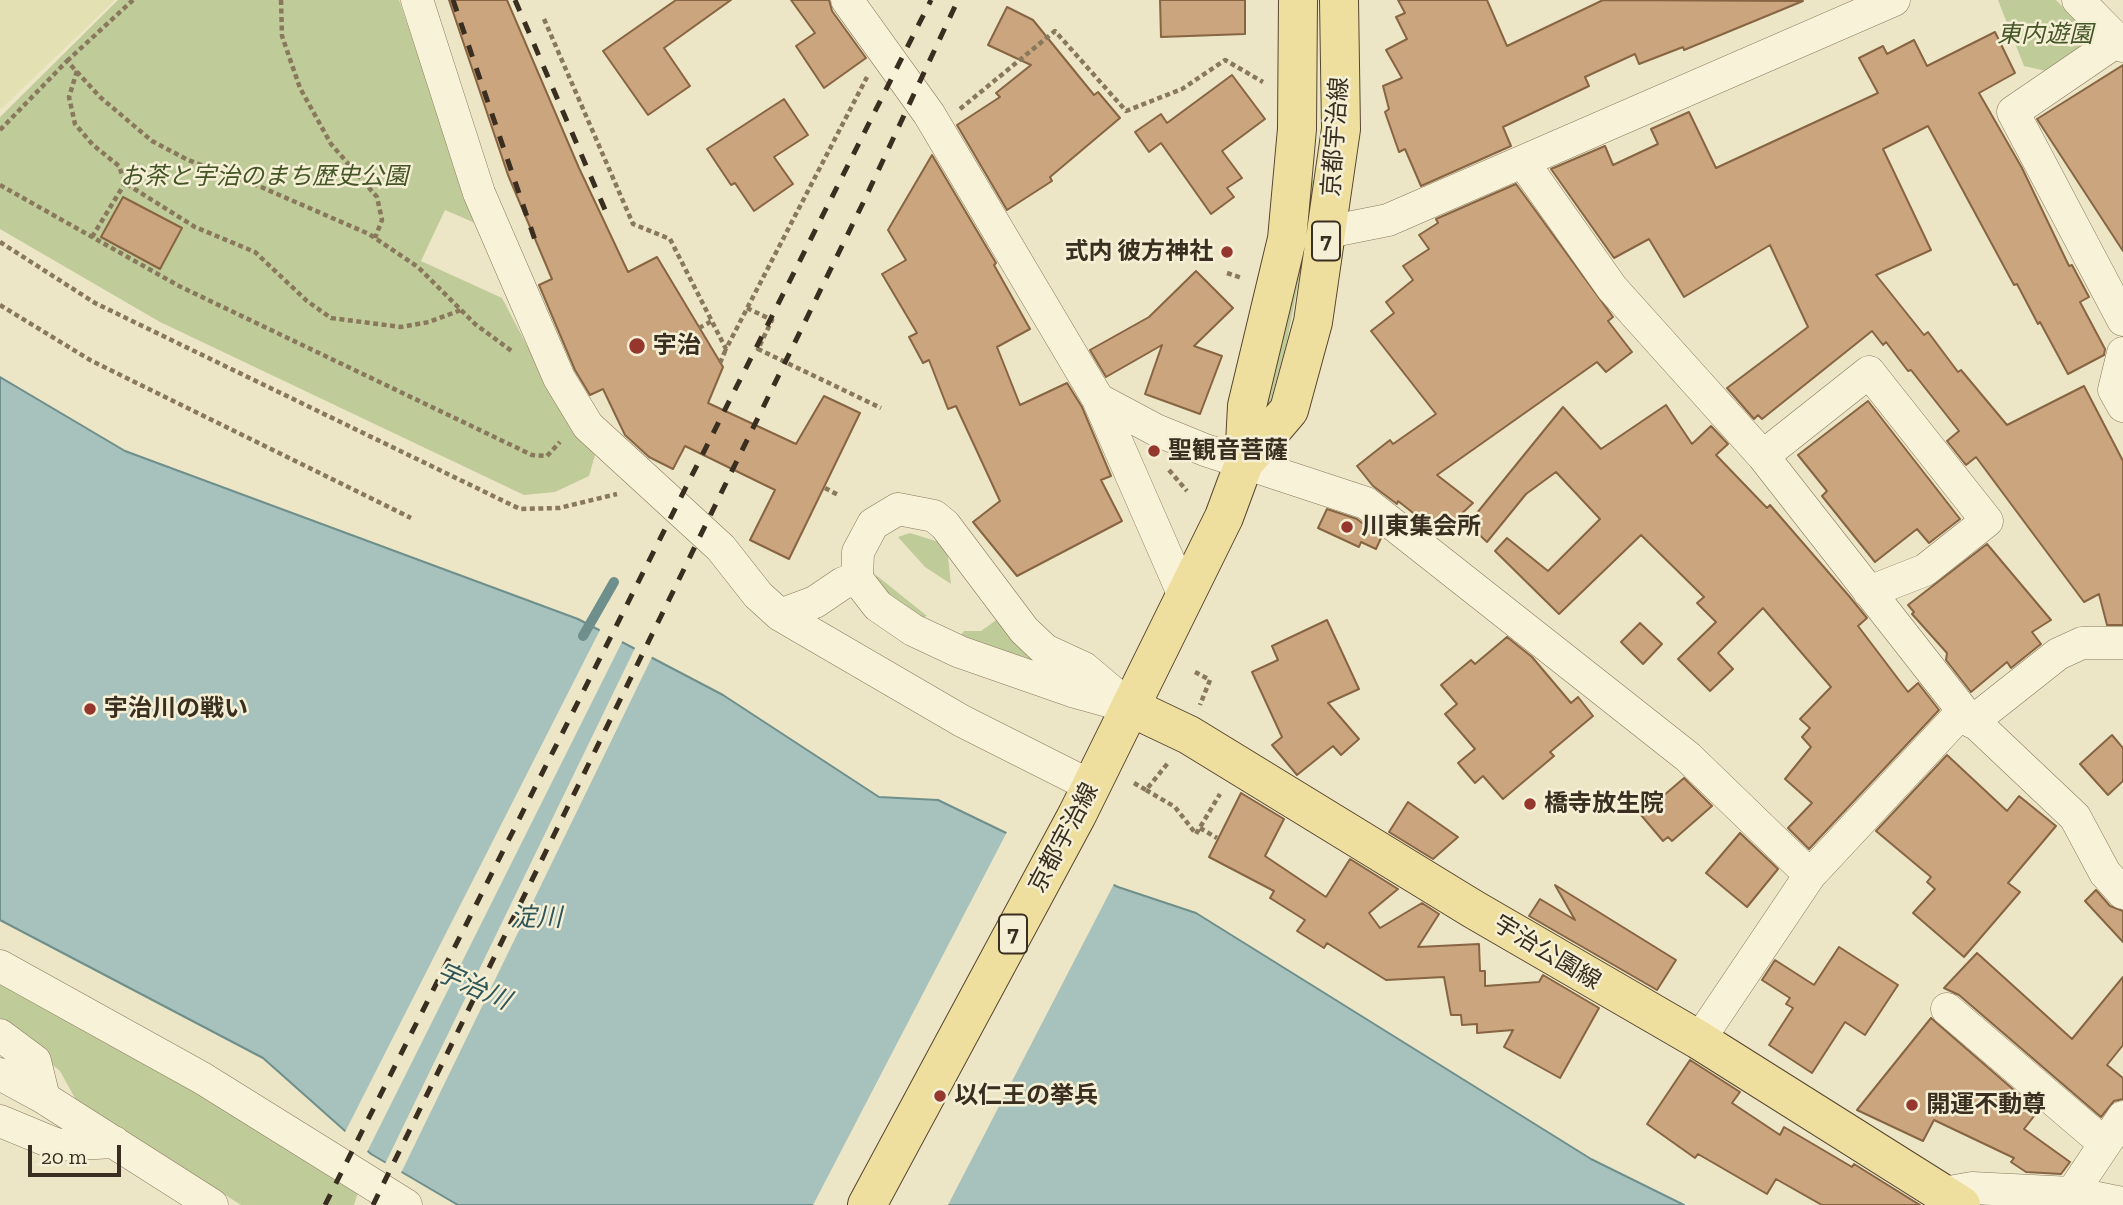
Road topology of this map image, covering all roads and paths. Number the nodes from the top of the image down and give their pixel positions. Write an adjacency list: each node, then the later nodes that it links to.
1 (132, 0): 12 (path)
2 (281, 0): 22 (path)
3 (417, 0): 35 (street)
4 (847, 0): 11 (street)
5 (1298, 0): 42 (main road, 京都宇治線 / 7)
6 (1339, 0): 20 (main road, 京都宇治線 / 7)
7 (1894, 0): 17 (street)
8 (2078, 0): 10 (street)
9 (544, 19): 30 (path)
10 (2120, 44): 29 (street)
11 (881, 48): 15 (street); 27 (path)
12 (67, 61): 13 (path); 16 (path)
13 (77, 71): 18 (path); 22 (path)
14 (1267, 85): 15 (path)
15 (934, 123): 36 (street)
16 (0, 130)
17 (1523, 162): 20 (street); 41 (street)
18 (125, 183): 21 (path); 28 (path)
19 (0, 185): 21 (path)
20 (1328, 232): 42 (main road, 京都宇治線 / 7)
21 (92, 237): 40 (path)
22 (375, 238): 28 (path)
23 (0, 242): 45 (path)
24 (1227, 273): 25 (path)
25 (1238, 276)
26 (0, 306): 49 (path)
27 (747, 308): 32 (path); 38 (path)
28 (461, 310): 35 (path)
29 (2123, 320)
30 (712, 321): 31 (path); 32 (path)
31 (699, 328)
32 (726, 349): 34 (path)
33 (2123, 353): 37 (street)
34 (720, 363)
35 (559, 378): 45 (street)
36 (1098, 399): 39 (street); 43 (street)
37 (2123, 406)
38 (881, 408)
39 (1156, 430): 42 (street); 43 (street)
40 (560, 442)
41 (1763, 456): 51 (street); 51 (street)
42 (1244, 463): 52 (main road, 京都宇治線 / 7); 66 (street)
43 (1128, 465): 52 (street)
44 (1171, 472): 47 (path)
45 (641, 478): 53 (street)
46 (824, 488): 48 (path)
47 (1186, 491)
48 (840, 496)
49 (411, 517)
50 (857, 579): 53 (street); 56 (street); 56 (street)
51 (1870, 592): 58 (street)
52 (1185, 598): 56 (main road, 京都宇治線 / 7)
53 (780, 615): 63 (street)
54 (2123, 643): 58 (street)
55 (1195, 672): 57 (path)
56 (1130, 707): 63 (main road, 京都宇治線 / 7); 71 (main road, 宇治公園線)
57 (1196, 715)
58 (1968, 716): 66 (street); 67 (street)
59 (1171, 760): 62 (path)
60 (1134, 783): 62 (path)
61 (1224, 786): 64 (path)
62 (1146, 790): 64 (path)
63 (1084, 800): 83 (main road, 京都宇治線 / 7)
64 (1200, 828): 65 (path)
65 (1217, 838)
66 (1810, 876): 71 (street)
67 (2123, 893)
68 (0, 966): 82 (street)
69 (1947, 1009): 77 (street)
70 (0, 1035): 73 (street)
71 (1699, 1041): 79 (main road, 宇治公園線)
72 (0, 1074): 73 (street)
73 (44, 1098): 76 (street)
74 (2123, 1117): 77 (street)
75 (0, 1122): 76 (street)
76 (114, 1142): 81 (street)
77 (2105, 1144): 78 (street)
78 (2072, 1193): 79 (street); 80 (street)
79 (1953, 1199)
80 (2123, 1203)
81 (212, 1205)
82 (406, 1205)
83 (867, 1205)

